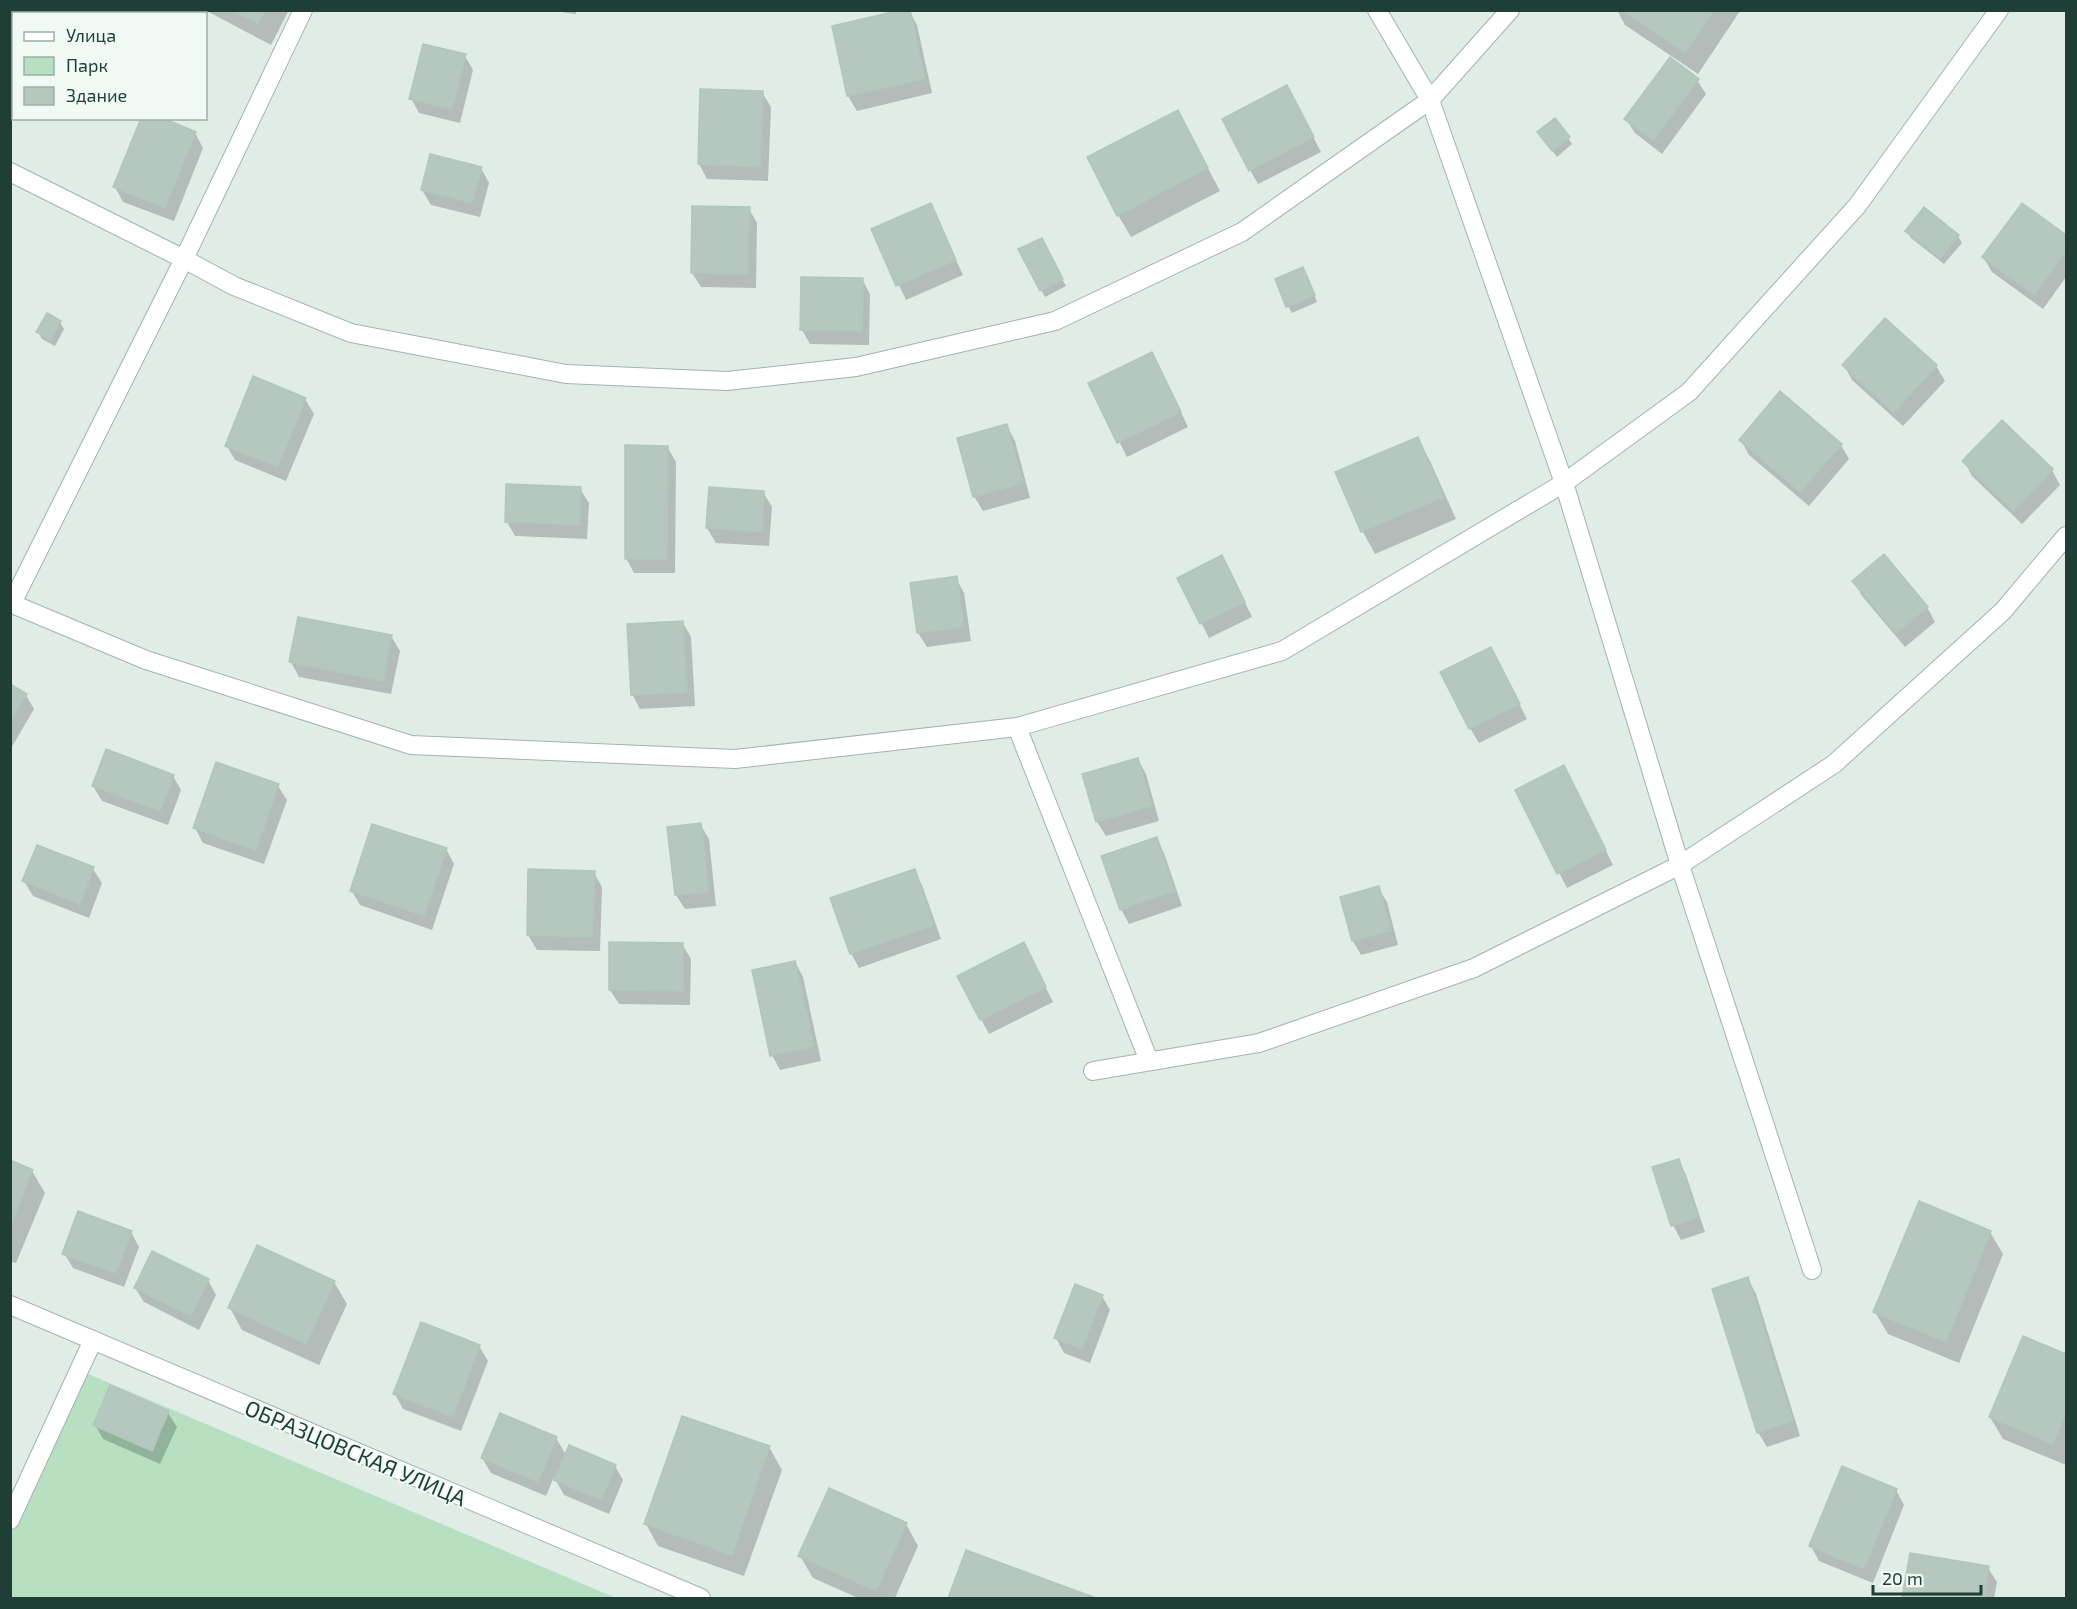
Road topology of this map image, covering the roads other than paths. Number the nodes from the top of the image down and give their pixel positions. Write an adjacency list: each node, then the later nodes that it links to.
1 (303, 10): 7 (street)
2 (1377, 10): 5 (street)
3 (1510, 10): 5 (street)
4 (1999, 10): 8 (street)
5 (1430, 100): 7 (street); 8 (street)
6 (10, 172): 7 (street)
7 (184, 259): 10 (street)
8 (1564, 483): 11 (street); 12 (street)
9 (2067, 536): 12 (street)
10 (11, 603): 11 (street)
11 (1017, 727): 13 (street)
12 (1680, 865): 13 (street); 15 (street)
13 (1149, 1061): 14 (street)
14 (1093, 1071)
15 (1812, 1270)
16 (10, 1305): 17 (street, ОБРАЗЦОВСКАЯ УЛИЦА)
17 (93, 1340): 18 (street); 19 (street, ОБРАЗЦОВСКАЯ УЛИЦА)
18 (10, 1520)
19 (701, 1599)

